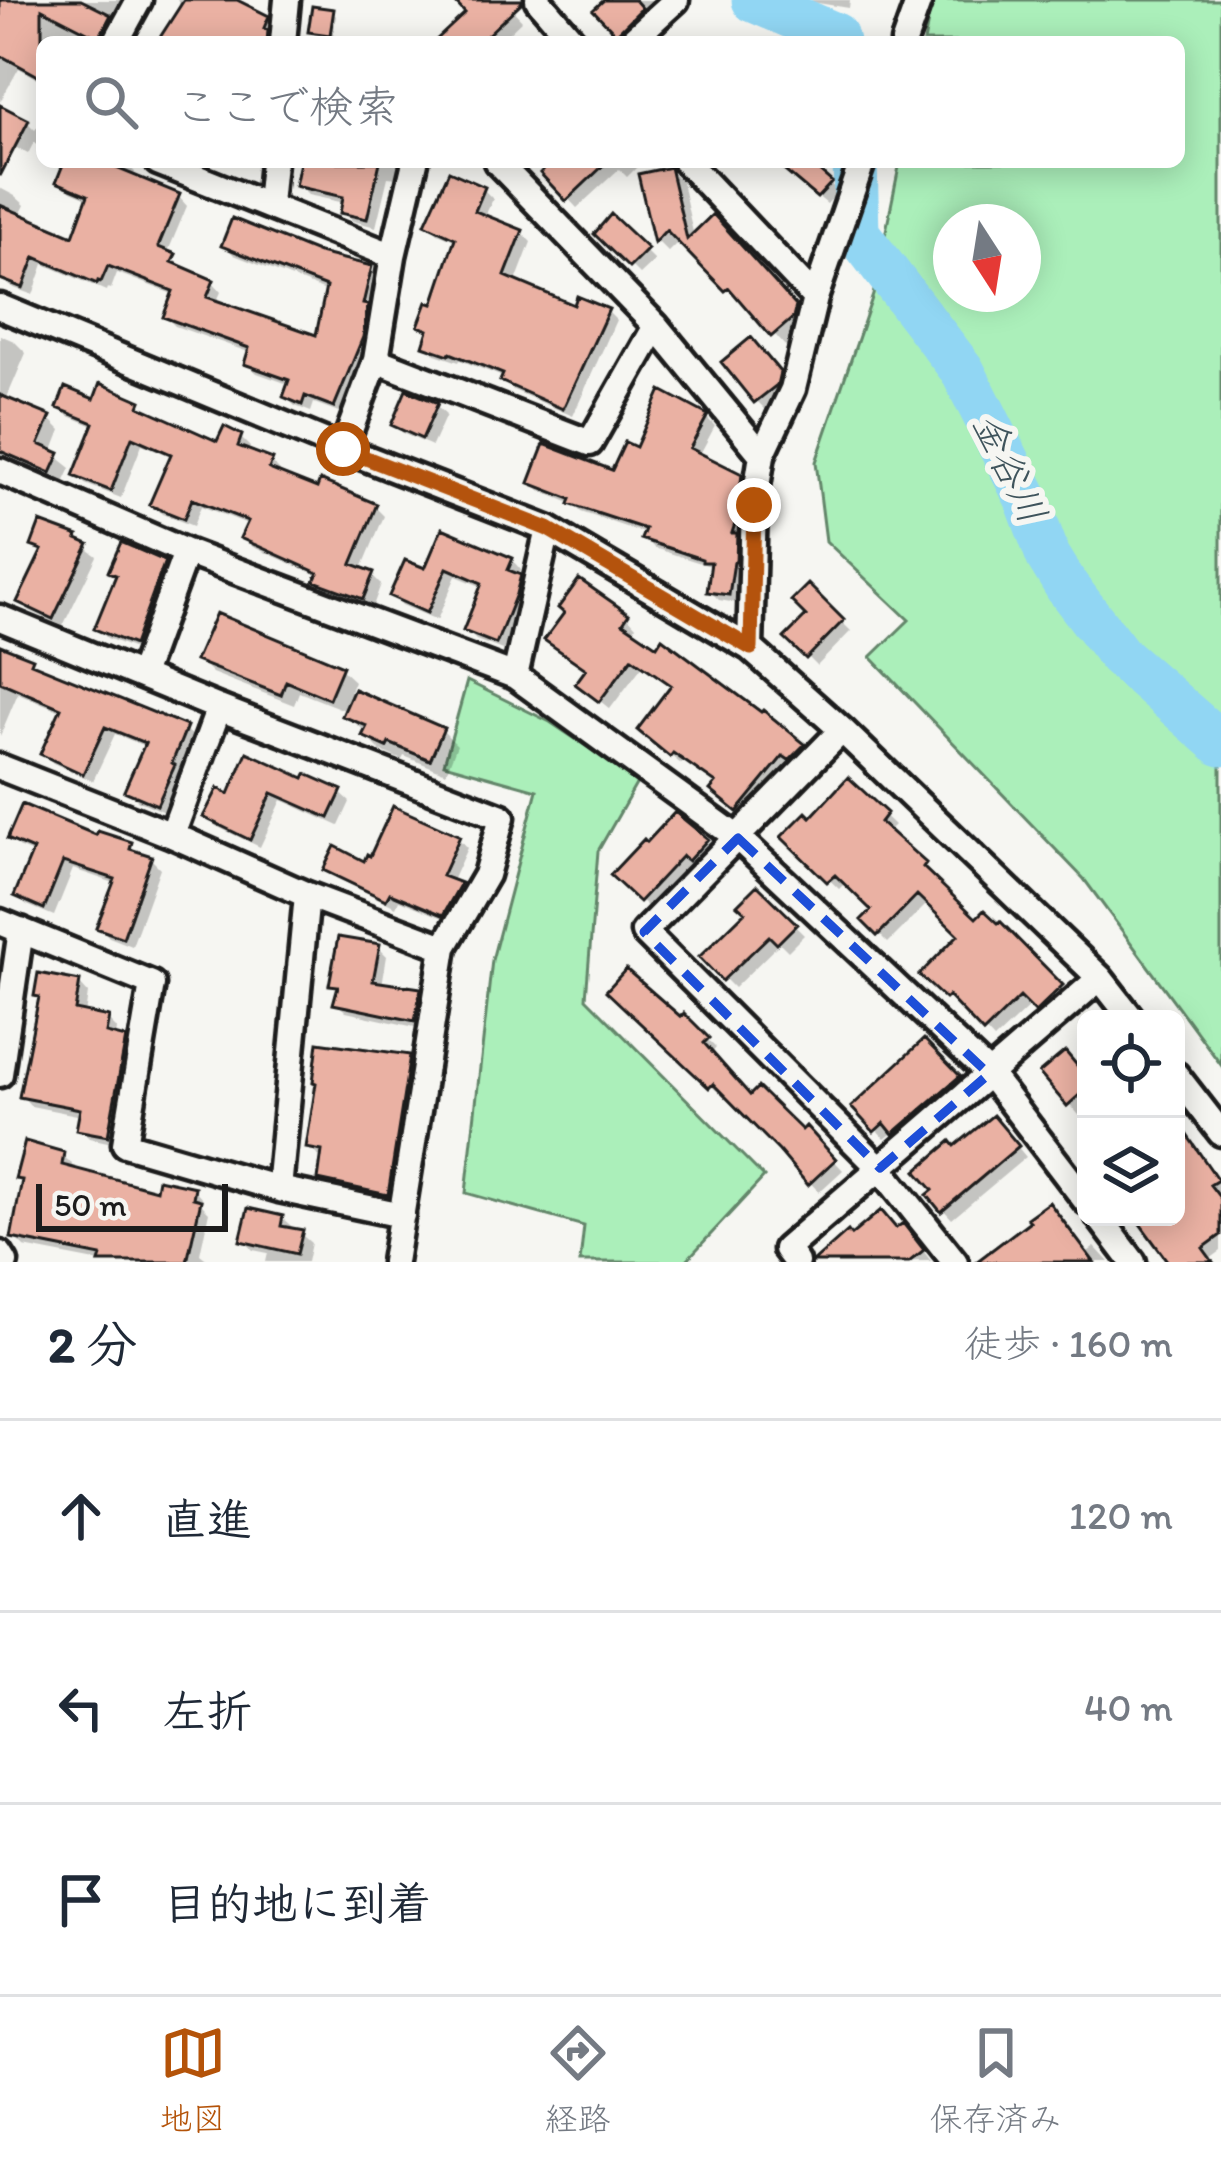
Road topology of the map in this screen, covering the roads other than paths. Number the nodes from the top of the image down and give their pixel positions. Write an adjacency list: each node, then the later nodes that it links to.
1 (139, 0): 6 (street)
2 (287, 0): 7 (street)
3 (538, 0): 8 (street)
4 (676, 0): 9 (street)
5 (919, 0): 10 (street)
6 (119, 36)
7 (284, 36)
8 (569, 36)
9 (637, 36)
10 (906, 36)
11 (173, 168): 17 (street)
12 (272, 168): 17 (street)
13 (414, 168): 18 (street)
14 (503, 168): 21 (street)
15 (692, 168): 19 (street)
16 (860, 168): 19 (street)
17 (269, 206): 18 (street)
18 (393, 256): 22 (street)
19 (815, 298): 24 (street)
20 (0, 308): 23 (street)
21 (656, 326): 22 (street); 24 (street)
22 (376, 360): 23 (street)
23 (343, 449): 26 (street)
24 (762, 454): 29 (street)
25 (0, 470): 27 (street)
26 (548, 529): 29 (street); 31 (street)
27 (186, 553): 30 (street); 31 (street)
28 (0, 618): 30 (street)
29 (751, 648): 33 (street)
30 (141, 675): 32 (street)
31 (515, 676): 36 (street)
32 (219, 708): 35 (street); 39 (street)
33 (842, 730): 36 (street); 40 (street)
34 (0, 767): 35 (street)
35 (172, 835): 37 (street)
36 (738, 838): 43 (street); 46 (street)
37 (307, 895): 39 (street); 47 (street)
38 (10, 926): 42 (street); 47 (street)
39 (444, 946): 49 (street)
40 (1100, 978): 41 (street); 43 (street)
41 (1125, 1010)
42 (0, 1074)
43 (989, 1074): 46 (street); 48 (street)
44 (1185, 1087): 45 (street)
45 (1221, 1133)
46 (880, 1168): 54 (street); 55 (street)
47 (279, 1189): 49 (street)
48 (1077, 1189)
49 (402, 1215): 53 (street)
50 (1106, 1226): 56 (street)
51 (0, 1254): 52 (street)
52 (5, 1262)
53 (394, 1262)
54 (796, 1262)
55 (955, 1262)
56 (1133, 1262)

